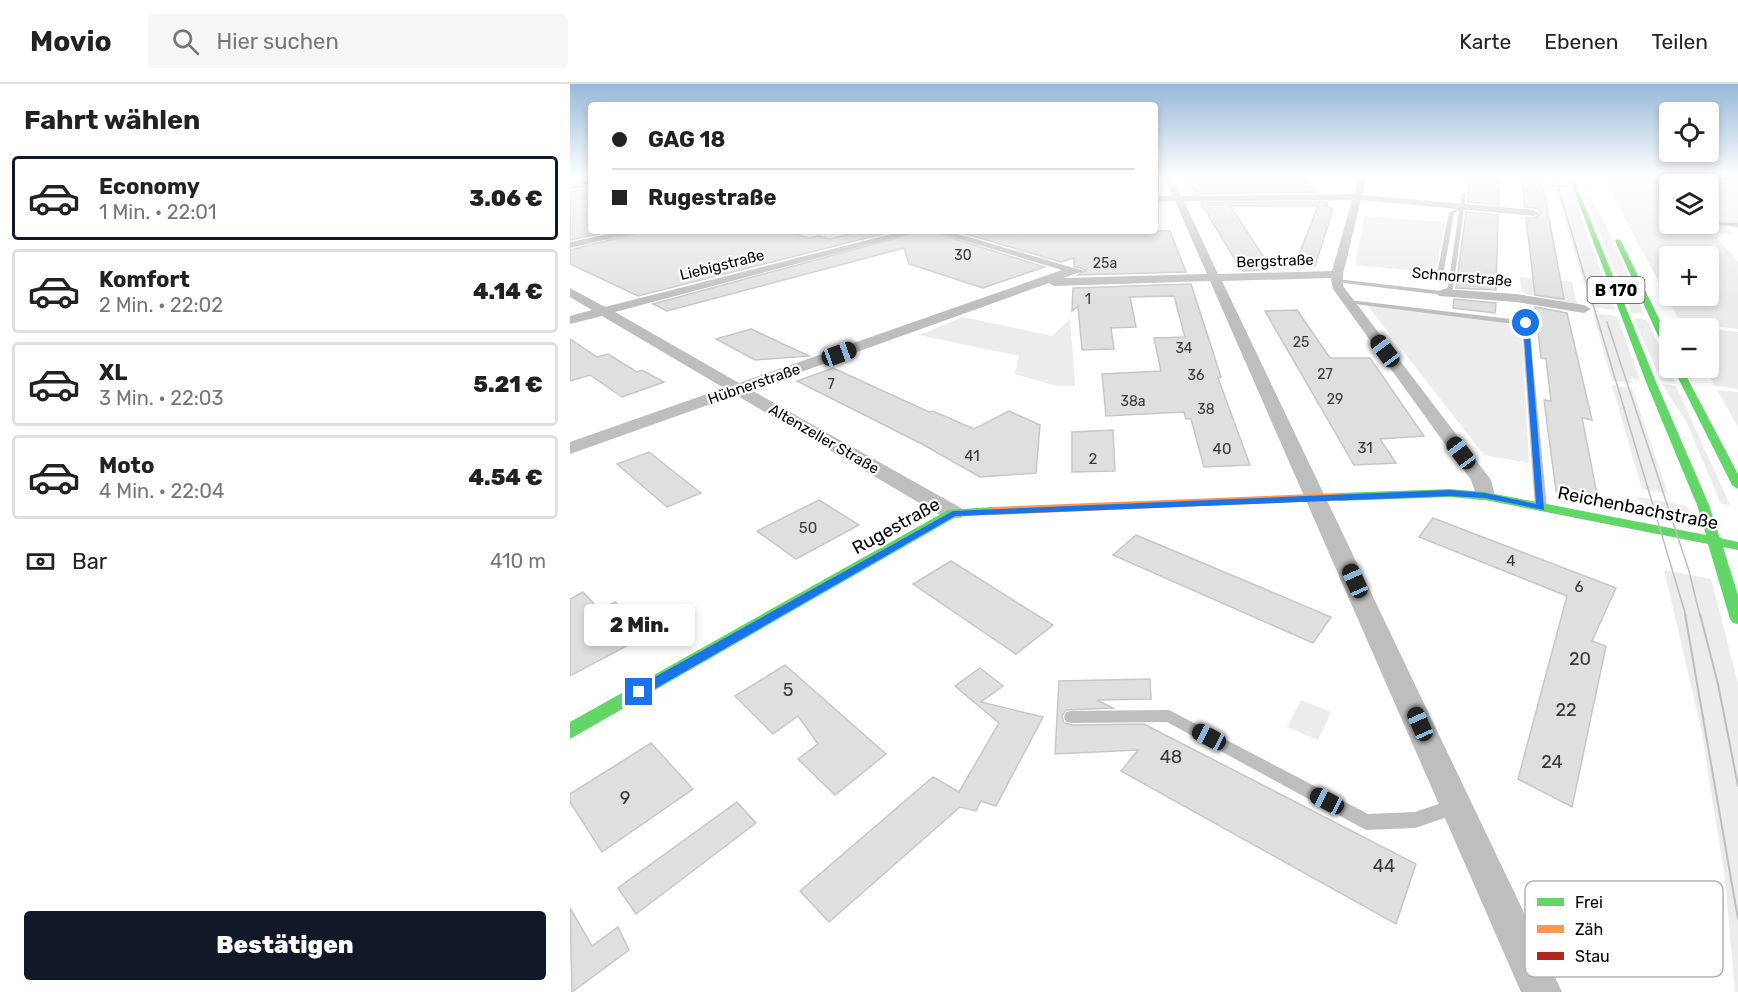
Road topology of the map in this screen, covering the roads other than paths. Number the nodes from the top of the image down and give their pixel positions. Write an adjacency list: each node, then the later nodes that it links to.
1 (1187, 219): 14 (street)
2 (1352, 219): 17 (street)
3 (1451, 219): 15 (lane)
4 (1461, 219): 20 (lane)
5 (1588, 219): 34 (main road, B 170)
6 (1720, 223): 8 (lane)
7 (1610, 224): 25 (main road, B 170)
8 (1738, 225)
9 (623, 234): 12 (street)
10 (903, 234): 23 (street, Liebigstraße)
11 (948, 234): 13 (street)
12 (570, 245)
13 (1074, 270): 16 (street); 18 (street, Hübnerstraße)
14 (1214, 278): 16 (street, Hübnerstraße); 17 (street, Bergstraße); 31 (street)
15 (1425, 278)
16 (1114, 281): 18 (street, Hübnerstraße)
17 (1337, 281): 20 (lane, Schnorrstraße); 21 (street)
18 (1040, 282): 27 (street, Hübnerstraße)
19 (570, 292): 23 (street, Altenzeller Straße)
20 (1443, 293): 22 (street, Schnorrstraße)
21 (1349, 302): 30 (street); 32 (lane)
22 (1584, 309)
23 (604, 311): 24 (street, Liebigstraße); 27 (street, Altenzeller Straße)
24 (570, 320)
25 (1659, 328)
26 (1682, 378): 29 (main road)
27 (740, 390): 28 (street, Hübnerstraße); 33 (street, Altenzeller Straße)
28 (570, 448)
29 (1738, 485)
30 (1485, 496): 31 (main road, Reichenbachstraße); 32 (main road, Reichenbachstraße)
31 (1317, 499): 33 (main road, Rugestraße); 39 (street)
32 (1541, 508): 34 (main road, Reichenbachstraße)
33 (953, 513): 38 (main road, Rugestraße)
34 (1715, 541): 35 (main road, Reichenbachstraße); 36 (main road, B 170)
35 (1738, 546)
36 (1738, 619)
37 (1072, 717): 39 (lane)
38 (570, 730)
39 (1457, 806): 40 (street)
40 (1525, 955)
41 (1535, 977): 42 (street)
42 (1542, 992)

